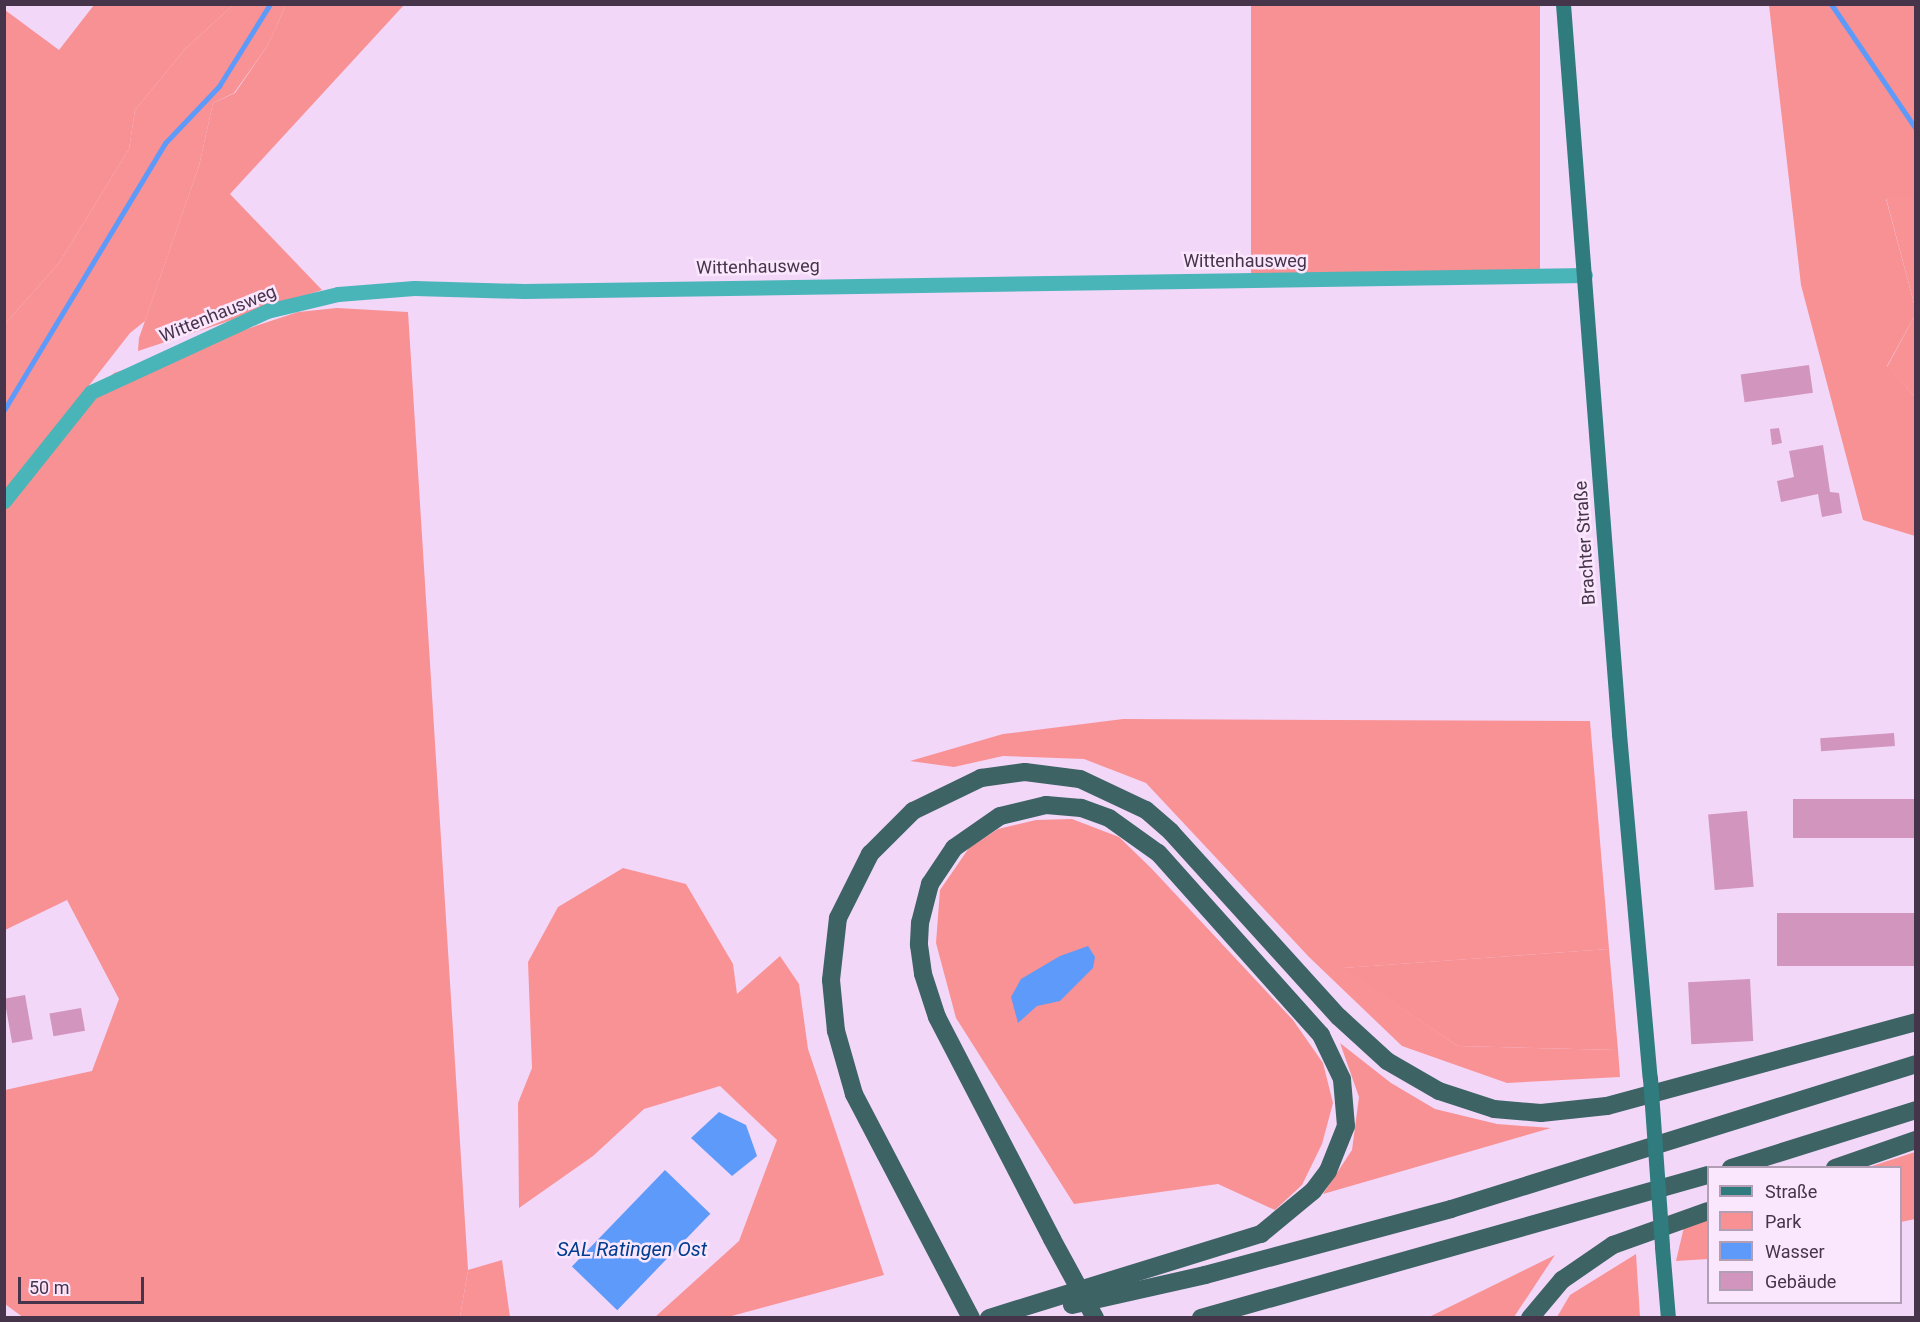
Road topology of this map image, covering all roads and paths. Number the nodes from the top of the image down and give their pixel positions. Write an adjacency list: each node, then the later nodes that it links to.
1 (1563, 4): 2 (main road, Brachter Straße)
2 (1585, 275): 3 (street, Wittenhausweg); 18 (main road, Brachter Straße, bridge)
3 (4, 501)
4 (1916, 1022): 12 (highway)
5 (1916, 1064): 14 (highway)
6 (1916, 1110): 8 (highway)
7 (1916, 1140): 9 (highway)
8 (1734, 1166)
9 (1838, 1166)
10 (1707, 1174): 16 (highway)
11 (1707, 1210): 17 (highway)
12 (971, 1317)
13 (988, 1317): 15 (highway, bridge)
14 (1009, 1317)
15 (1095, 1317)
16 (1201, 1317)
17 (1530, 1317)
18 (1668, 1317)

